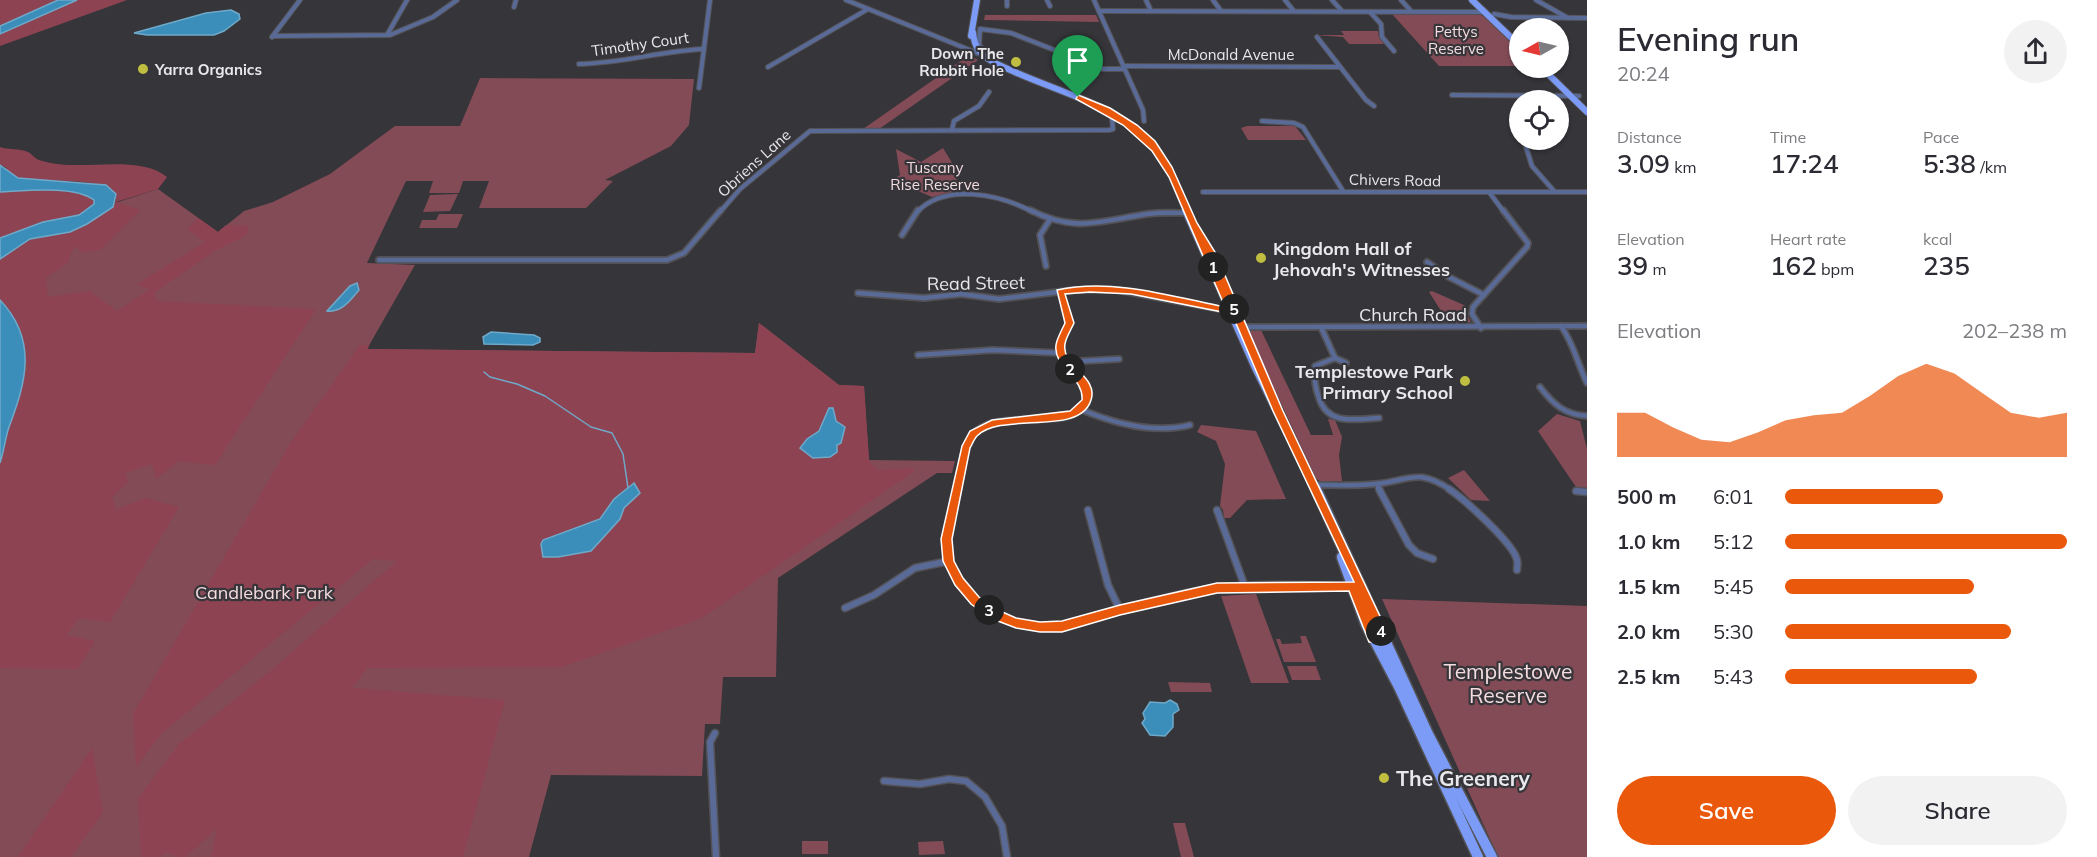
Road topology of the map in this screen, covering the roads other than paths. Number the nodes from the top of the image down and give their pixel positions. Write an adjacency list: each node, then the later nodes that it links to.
1 (300, 0): 42 (street)
2 (406, 0): 40 (street)
3 (457, 0): 40 (street)
4 (516, 0): 21 (street)
5 (710, 0): 45 (street)
6 (846, 0): 22 (street)
7 (977, 0): 39 (main road)
8 (1007, 0): 19 (street)
9 (1047, 0): 20 (street)
10 (1094, 0): 23 (street)
11 (1146, 0): 24 (street)
12 (1213, 0): 27 (street)
13 (1285, 0): 25 (street)
14 (1332, 0): 28 (street)
15 (1401, 0): 29 (street)
16 (1472, 0): 31 (main road)
17 (1480, 0): 32 (main road)
18 (1536, 0): 34 (street)
19 (1007, 6)
20 (1050, 6)
21 (514, 8)
22 (868, 9): 46 (street); 51 (street)
23 (1099, 10): 26 (street); 52 (street)
24 (1151, 10): 26 (street); 27 (street)
25 (1293, 10): 27 (street); 28 (street)
26 (1114, 11)
27 (1221, 11)
28 (1342, 11): 30 (street)
29 (1411, 11): 30 (street); 31 (street)
30 (1370, 12): 47 (street)
31 (1484, 12): 32 (main road); 41 (main road)
32 (1493, 13): 33 (street); 37 (main road)
33 (1511, 17): 34 (street); 37 (street)
34 (1568, 18)
35 (1569, 18): 36 (street)
36 (1587, 18)
37 (1500, 20): 38 (main road)
38 (1509, 29)
39 (973, 32): 44 (main road); 48 (main road)
40 (387, 35): 42 (street)
41 (1509, 36)
42 (272, 37)
43 (1317, 38): 53 (street)
44 (972, 45): 46 (street); 48 (main road)
45 (704, 49): 50 (street, Timothy Court); 56 (street)
46 (961, 49): 48 (street)
47 (1394, 51)
48 (980, 55): 64 (main road)
49 (995, 58): 52 (street, McDonald Avenue)
50 (579, 64)
51 (768, 67)
52 (1124, 67): 53 (street, McDonald Avenue); 66 (street)
53 (1339, 67): 62 (street)
54 (1552, 78): 59 (main road)
55 (1560, 78): 60 (main road)
56 (699, 88)
57 (989, 92): 67 (street)
58 (1452, 95): 59 (street)
59 (1571, 96): 60 (street); 63 (main road)
60 (1579, 96): 61 (main road)
61 (1587, 104)
62 (1374, 106)
63 (1587, 112)
64 (1116, 116): 66 (main road); 67 (street, Obriens Lane)
65 (1262, 121): 69 (street)
66 (1133, 126): 74 (main road)
67 (952, 130): 77 (street, Obriens Lane)
68 (1527, 150): 70 (street)
69 (1343, 191): 71 (street, Chivers Road); 72 (street, Chivers Road)
70 (1554, 191): 72 (street, Chivers Road); 73 (street, Chivers Road)
71 (1203, 192)
72 (1488, 192): 82 (street)
73 (1587, 192)
74 (1189, 213): 75 (street); 83 (main road)
75 (1049, 221): 76 (street); 79 (street)
76 (902, 235)
77 (379, 260)
78 (1427, 262): 82 (street)
79 (1046, 266)
80 (1060, 292): 81 (street, Read Street); 83 (street, Read Street); 89 (street)
81 (858, 293)
82 (1484, 294): 88 (street)
83 (1233, 312): 86 (main road)
84 (1561, 326): 85 (street, Church Road); 88 (street, Church Road); 95 (street)
85 (1587, 326)
86 (1240, 327): 87 (street, Church Road); 101 (main road)
87 (1321, 327): 88 (street, Church Road); 91 (street)
88 (1481, 328)
89 (1060, 353): 90 (street); 93 (street)
90 (918, 355)
91 (1335, 358): 94 (street); 99 (street)
92 (1119, 359): 93 (street)
93 (1065, 362): 97 (street)
94 (1346, 363)
95 (1587, 383)
96 (1540, 387): 98 (street)
97 (1080, 410): 100 (street); 108 (street)
98 (1587, 416)
99 (1379, 418)
100 (1190, 425)
101 (1313, 484): 102 (street); 110 (main road)
102 (1377, 484): 107 (street); 109 (street)
103 (1576, 491): 104 (street)
104 (1587, 492)
105 (1088, 510): 113 (street)
106 (1217, 510): 111 (street)
107 (1433, 559)
108 (949, 561): 112 (street); 113 (street)
109 (1517, 570)
110 (1357, 586): 111 (street); 114 (main road)
111 (1245, 587): 113 (street)
112 (845, 608)
113 (1120, 610)
114 (1377, 635): 119 (main road); 120 (main road)
115 (715, 733): 117 (street)
116 (884, 781): 118 (street)
117 (716, 857)
118 (1007, 857)
119 (1478, 857)
120 (1492, 857)

